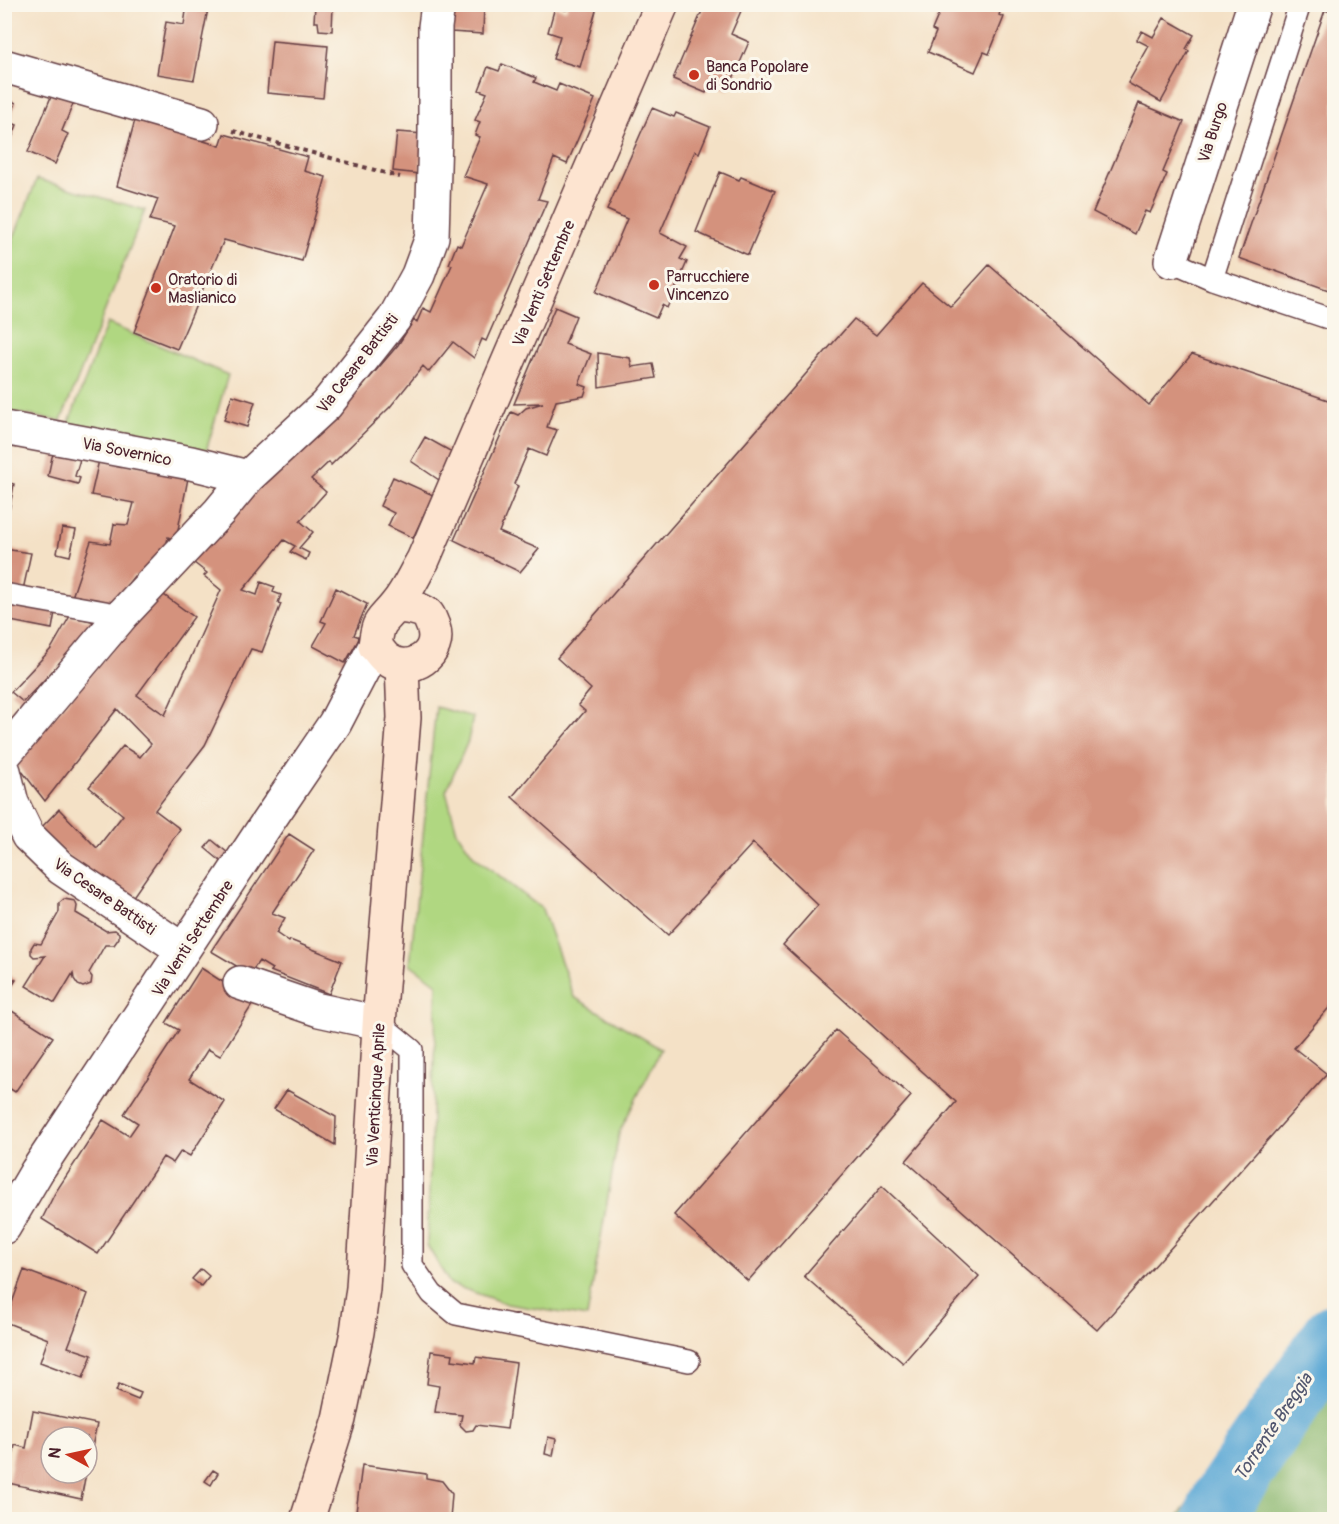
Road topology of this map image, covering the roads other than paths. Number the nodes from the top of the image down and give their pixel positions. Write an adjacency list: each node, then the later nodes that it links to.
1 (438, 4): 11 (street, Via Cesare Battisti)
2 (662, 4): 13 (street, Via Venti Settembre)
3 (1254, 4): 7 (street, Via Burgo)
4 (1300, 4): 8 (lane)
5 (4, 66): 6 (street)
6 (202, 123)
7 (1171, 261): 8 (lane)
8 (1212, 279): 9 (lane)
9 (1335, 320)
10 (4, 428): 11 (street, Via Sovernico)
11 (248, 477): 14 (street, Via Cesare Battisti)
12 (4, 594): 14 (lane)
13 (411, 610): 15 (street); 16 (street)
14 (122, 615): 17 (street, Via Cesare Battisti)
15 (375, 646): 16 (street); 20 (street, Via Venti Settembre)
16 (402, 665): 22 (street, Via Venticinque Aprile)
17 (4, 755)
18 (4, 771): 19 (street, Via Cesare Battisti)
19 (8, 805): 20 (street, Via Cesare Battisti)
20 (183, 950): 23 (street, Via Venti Settembre)
21 (240, 983): 22 (street)
22 (379, 1023): 24 (lane); 25 (street, Via Venticinque Aprile)
23 (4, 1227)
24 (689, 1361)
25 (307, 1520)

